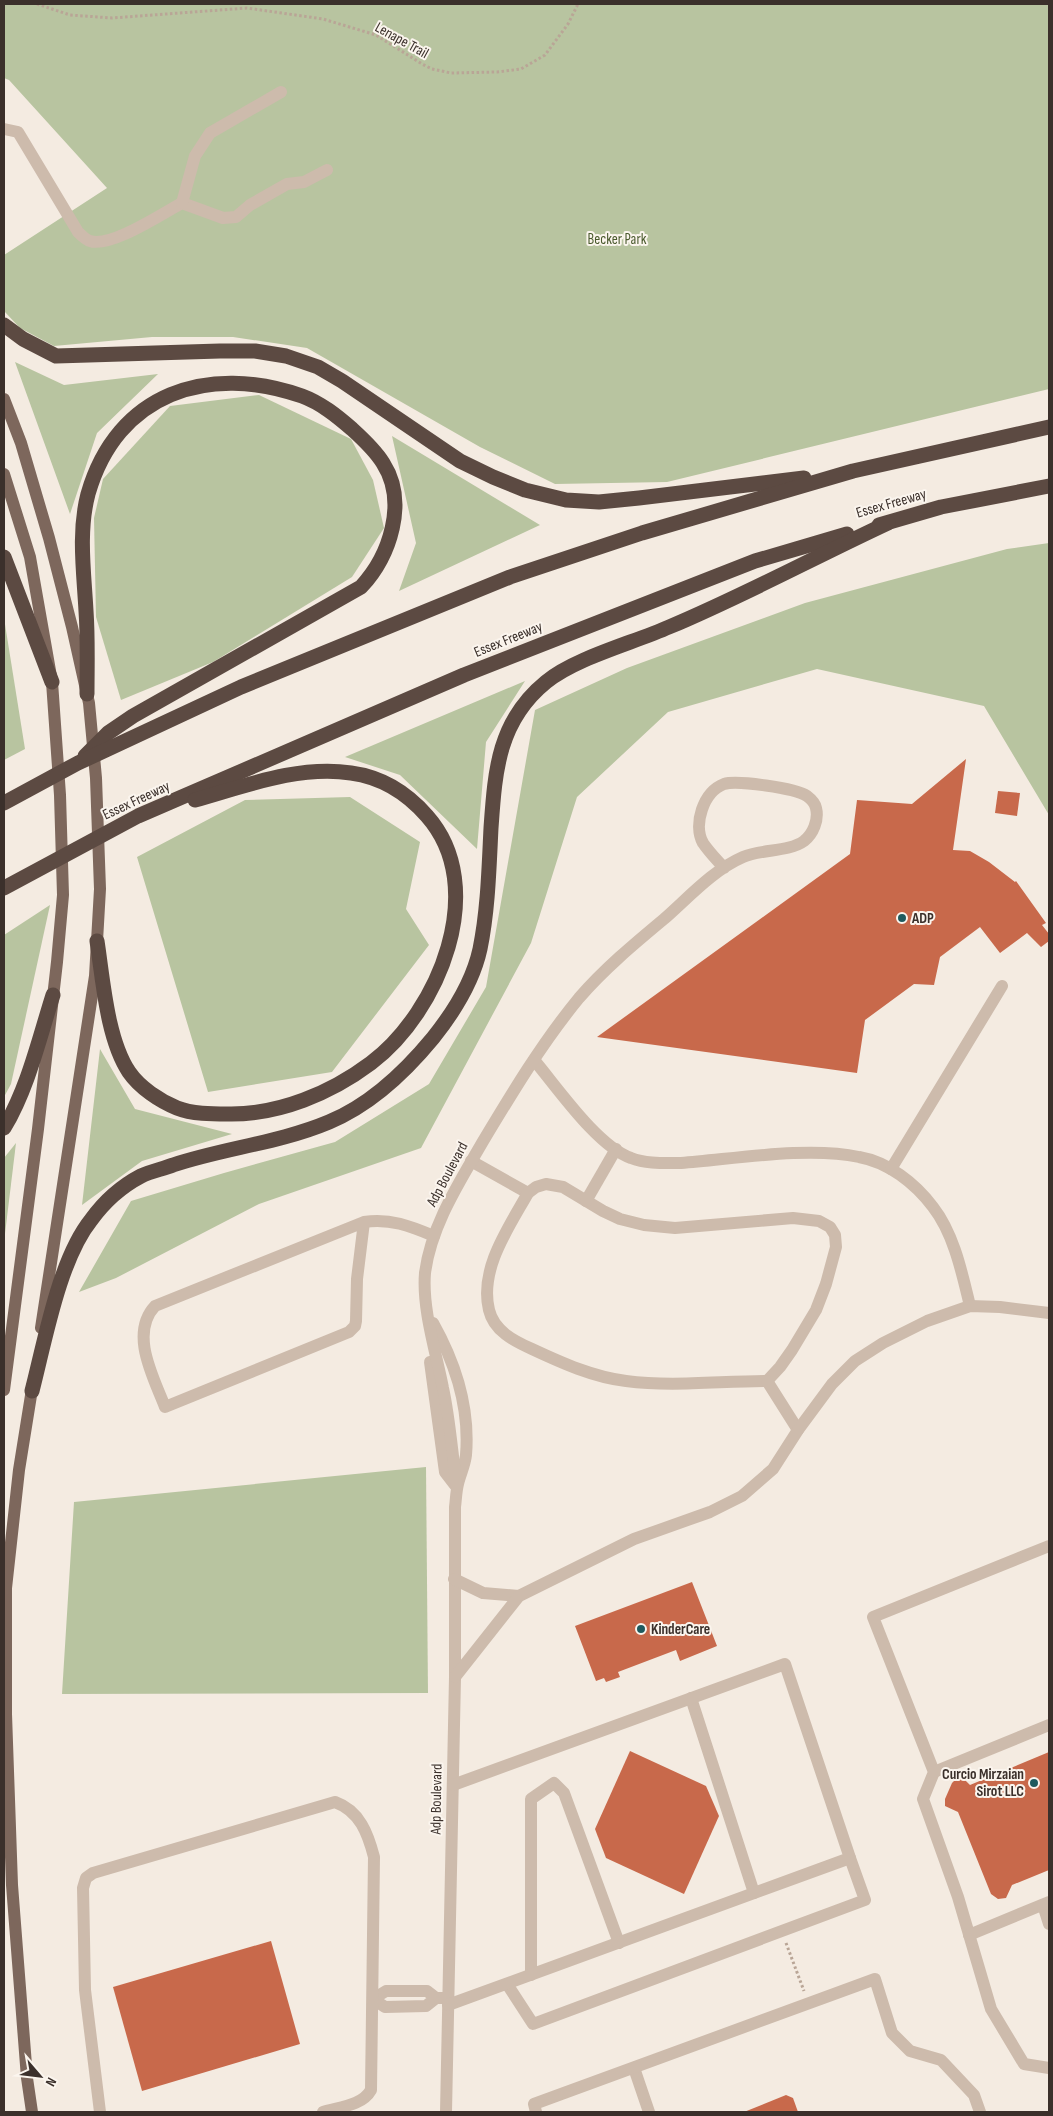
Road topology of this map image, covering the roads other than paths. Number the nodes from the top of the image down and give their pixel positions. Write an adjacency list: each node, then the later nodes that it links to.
1 (281, 92): 4 (street)
2 (4, 130): 4 (street)
3 (327, 170): 4 (street)
4 (182, 203)
5 (4, 325): 8 (highway)
6 (4, 398): 14 (main road)
7 (1049, 426): 8 (highway)
8 (853, 471): 15 (highway)
9 (4, 474): 13 (main road)
10 (1049, 486): 11 (highway, Essex Freeway)
11 (888, 522): 18 (highway, Essex Freeway); 38 (highway)
12 (4, 558): 13 (highway)
13 (52, 682): 23 (main road)
14 (87, 694): 15 (highway); 21 (main road)
15 (78, 763): 16 (highway)
16 (11, 796): 17 (highway)
17 (4, 803)
18 (138, 816): 20 (highway, Essex Freeway); 21 (highway)
19 (724, 868): 19 (street, Adp Boulevard); 24 (street, Adp Boulevard)
20 (4, 888)
21 (97, 941): 38 (main road)
22 (1002, 986): 28 (street)
23 (54, 995): 25 (highway); 37 (main road)
24 (534, 1060): 26 (street); 27 (street, Adp Boulevard)
25 (4, 1128)
26 (616, 1149): 28 (street); 30 (street)
27 (472, 1161): 29 (street); 32 (street, Adp Boulevard)
28 (891, 1169): 33 (street)
29 (528, 1193): 30 (street); 36 (street)
30 (586, 1201): 36 (street)
31 (364, 1222): 31 (street); 32 (street)
32 (434, 1236): 35 (street, Adp Boulevard)
33 (970, 1306): 34 (street); 39 (street)
34 (1049, 1313)
35 (429, 1315): 40 (street, Adp Boulevard); 40 (street, Adp Boulevard)
36 (767, 1381): 39 (street)
37 (4, 1390)
38 (32, 1391): 61 (main road)
39 (798, 1430): 43 (street)
40 (457, 1487): 42 (street, Adp Boulevard)
41 (1049, 1546): 47 (street)
42 (454, 1579): 43 (street); 44 (street, Adp Boulevard)
43 (519, 1596): 44 (street)
44 (455, 1677): 48 (street, Adp Boulevard)
45 (691, 1698): 48 (street); 49 (street); 50 (street)
46 (1049, 1725): 47 (street)
47 (934, 1772): 53 (street)
48 (452, 1785): 58 (street, Adp Boulevard)
49 (850, 1858): 50 (street); 56 (street)
50 (754, 1893): 54 (street)
51 (1046, 1904): 52 (street); 53 (street)
52 (1049, 1924)
53 (969, 1935): 60 (street)
54 (619, 1943): 55 (street); 55 (street)
55 (530, 1975): 56 (street)
56 (506, 1984): 58 (street)
57 (373, 1999): 58 (street); 62 (street); 63 (street)
58 (444, 2001): 64 (street, Adp Boulevard)
59 (634, 2068): 65 (street); 66 (street); 67 (street)
60 (1049, 2068)
61 (32, 2112)
62 (100, 2112)
63 (323, 2112)
64 (446, 2112)
65 (536, 2112)
66 (649, 2112)
67 (980, 2112)

